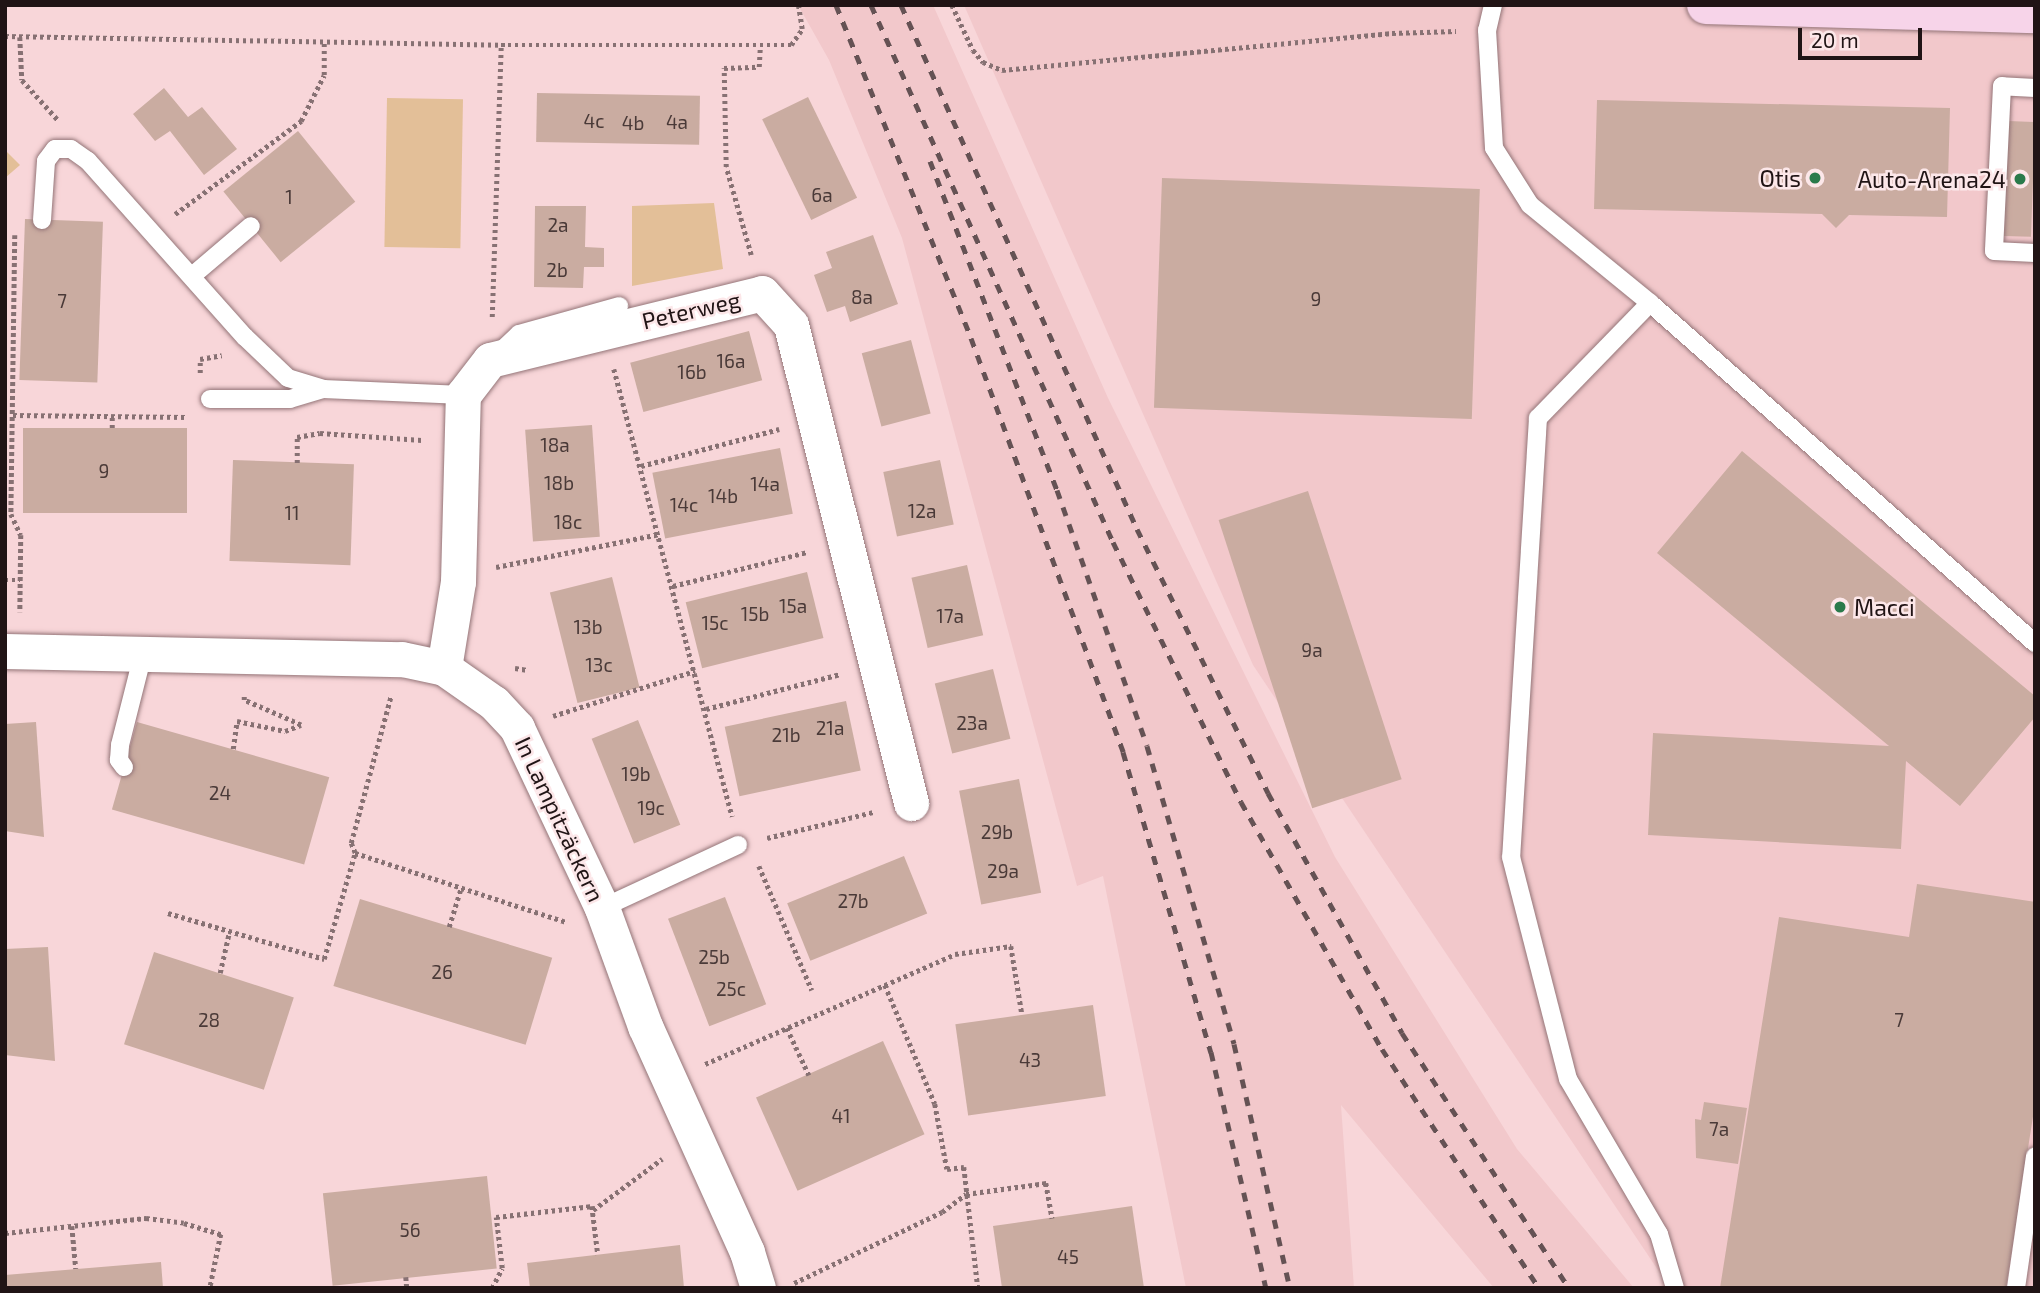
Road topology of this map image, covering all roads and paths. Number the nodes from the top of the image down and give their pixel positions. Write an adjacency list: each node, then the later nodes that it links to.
1 (798, 5): 11 (path)
2 (952, 5): 6 (path)
3 (1493, 5): 6 (lane)
4 (1706, 5): 5 (street)
5 (2035, 15)
6 (1487, 30): 21 (lane)
7 (5, 36): 8 (path)
8 (20, 37): 9 (path); 13 (path)
9 (324, 42): 10 (path); 17 (path)
10 (501, 45): 11 (path); 24 (path)
11 (760, 49): 20 (path)
12 (2035, 88): 18 (lane)
13 (88, 161): 14 (lane); 17 (lane)
14 (41, 220)
15 (251, 226): 19 (lane)
16 (15, 230): 30 (path)
17 (152, 232): 19 (lane)
18 (2035, 253)
19 (192, 276): 23 (lane)
20 (762, 293): 22 (street, Peterweg); 55 (street, Peterweg)
21 (1650, 303): 43 (lane); 86 (lane)
22 (611, 319): 24 (street, Peterweg); 36 (path)
23 (245, 337): 25 (path); 26 (lane)
24 (490, 360): 27 (street)
25 (199, 382)
26 (323, 389): 27 (lane); 28 (lane)
27 (463, 395): 34 (street)
28 (210, 400)
29 (193, 411): 31 (path)
30 (13, 415): 31 (path); 41 (path)
31 (112, 416): 33 (path)
32 (788, 427): 36 (path)
33 (112, 428)
34 (462, 443): 35 (path); 47 (street)
35 (297, 463)
36 (641, 466): 37 (path)
37 (660, 534): 39 (path); 42 (path)
38 (819, 549): 42 (path)
39 (496, 567)
40 (5, 580): 41 (path)
41 (20, 580): 44 (path)
42 (673, 586): 49 (path)
43 (2035, 643)
44 (13, 651): 45 (street, In Lampitzäckern)
45 (143, 654): 46 (street, In Lampitzäckern); 54 (lane)
46 (402, 659): 47 (street, In Lampitzäckern); 57 (path)
47 (444, 668): 52 (street, In Lampitzäckern)
48 (853, 670): 51 (path)
49 (695, 671): 51 (path); 52 (path)
50 (244, 691): 53 (path)
51 (706, 709): 56 (path)
52 (517, 728): 60 (street, In Lampitzäckern)
53 (233, 749)
54 (124, 766)
55 (911, 803): 56 (path)
56 (744, 844): 60 (lane); 65 (path)
57 (355, 853): 58 (path); 62 (path)
58 (461, 888): 60 (path); 61 (path)
59 (168, 913): 62 (path)
60 (587, 914): 84 (street, In Lampitzäckern)
61 (449, 927)
62 (229, 933): 63 (path)
63 (220, 973)
64 (885, 985): 66 (path); 67 (path); 72 (path)
65 (812, 990)
66 (1022, 1014)
67 (787, 1028): 68 (path); 69 (path)
68 (701, 1066)
69 (809, 1074)
70 (674, 1150): 73 (path)
71 (2035, 1156): 87 (lane)
72 (967, 1194): 74 (path); 80 (path); 85 (path)
73 (593, 1211): 77 (path); 83 (path)
74 (1052, 1218)
75 (72, 1226): 76 (path); 78 (path); 81 (path)
76 (5, 1233)
77 (598, 1255)
78 (76, 1269)
79 (406, 1278): 82 (path)
80 (800, 1282)
81 (210, 1287)
82 (407, 1288)
83 (492, 1288)
84 (758, 1288)
85 (978, 1288)
86 (1675, 1288)
87 (2016, 1288)

